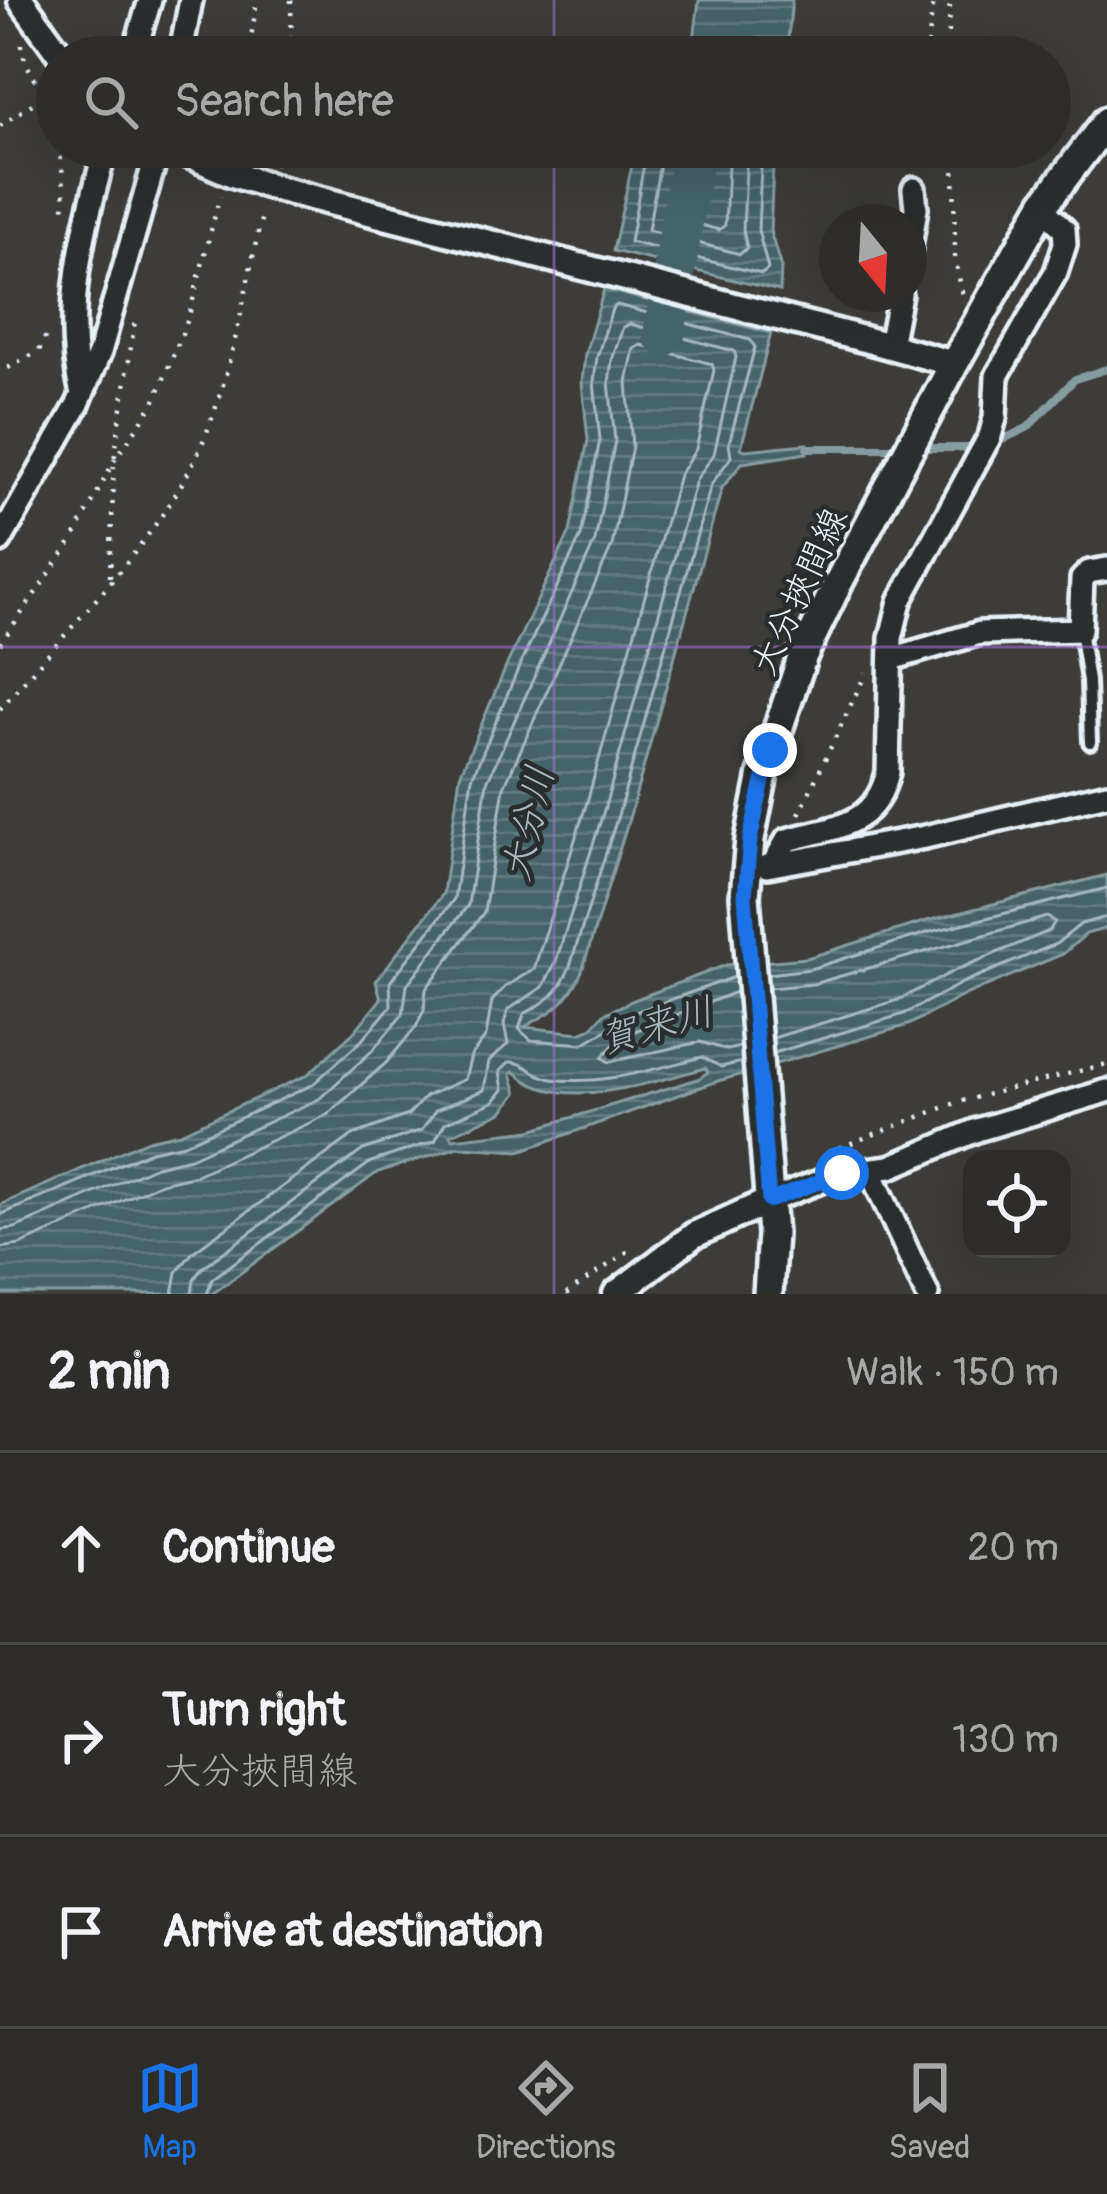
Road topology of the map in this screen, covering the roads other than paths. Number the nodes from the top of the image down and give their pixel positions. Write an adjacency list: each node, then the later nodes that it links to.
1 (150, 0): 5 (street)
2 (191, 0): 6 (street)
3 (28, 10): 4 (street)
4 (47, 36)
5 (139, 36)
6 (184, 36)
7 (1107, 121): 13 (main road, 大分挾間線)
8 (101, 168): 17 (street)
9 (153, 168): 17 (street)
10 (219, 168): 15 (street, bridge)
11 (914, 189): 12 (street)
12 (916, 204)
13 (1042, 208): 16 (main road, 大分挾間線); 21 (street)
14 (894, 312): 15 (street)
15 (883, 344): 16 (street)
16 (954, 364): 24 (main road, 大分挾間線)
17 (82, 395): 18 (street)
18 (0, 541)
19 (1107, 569): 20 (street)
20 (1080, 630): 21 (street); 22 (lane)
21 (880, 662): 24 (street)
22 (1090, 742)
23 (1107, 794): 24 (street)
24 (755, 877): 27 (main road, 大分挾間線)
25 (1107, 1091): 26 (street)
26 (870, 1170): 27 (street); 30 (street)
27 (769, 1201): 28 (street); 29 (main road, 大分挾間線)
28 (616, 1294)
29 (768, 1294)
30 (927, 1294)

